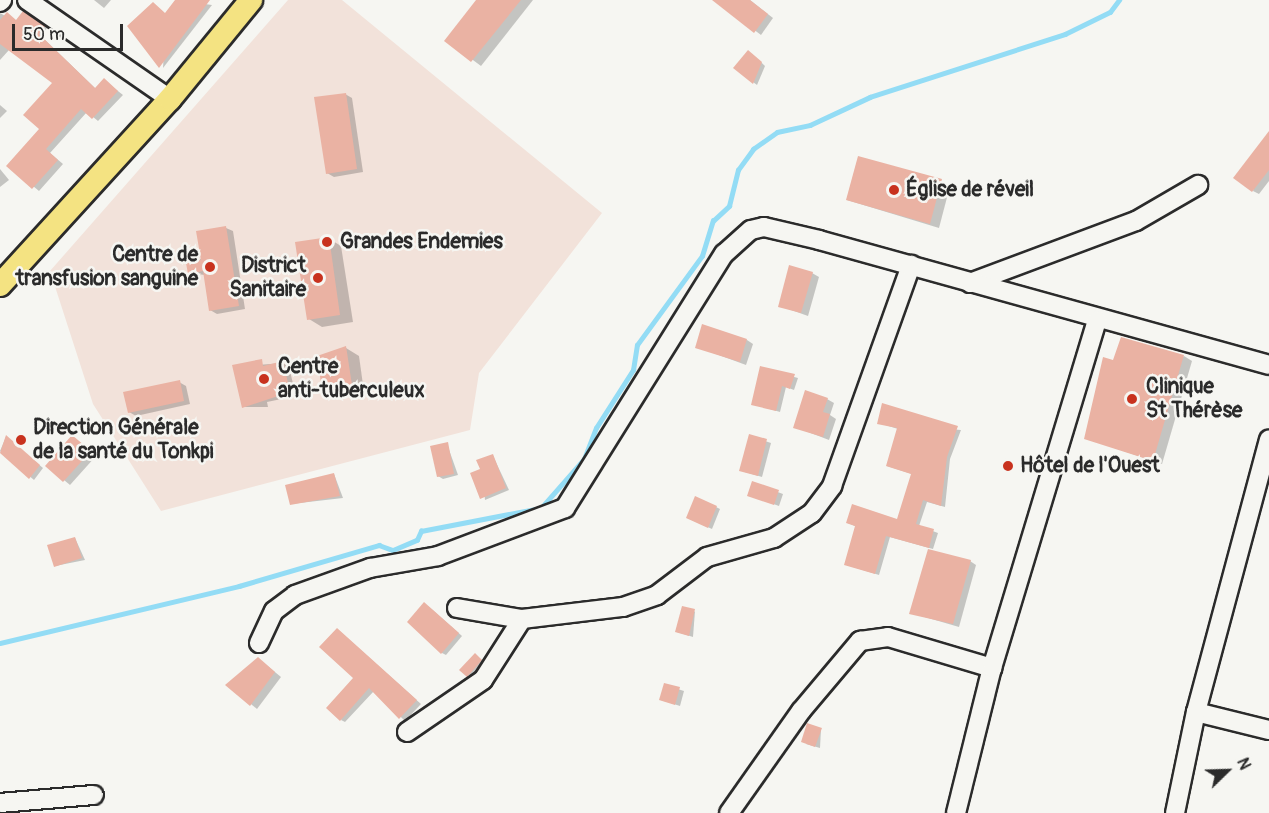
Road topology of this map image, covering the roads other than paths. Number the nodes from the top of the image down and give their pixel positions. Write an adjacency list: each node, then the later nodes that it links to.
1 (27, 0): 3 (street)
2 (251, 0): 3 (main road)
3 (170, 99): 7 (main road)
4 (1198, 185): 6 (street)
5 (911, 265): 6 (street); 12 (street); 13 (street)
6 (970, 283): 8 (street)
7 (0, 285)
8 (1097, 320): 9 (street); 14 (street)
9 (1269, 365)
10 (1269, 440): 15 (street)
11 (457, 608): 12 (street)
12 (522, 619): 17 (street)
13 (259, 643)
14 (992, 668): 20 (street); 21 (street)
15 (1196, 712): 16 (street); 22 (street)
16 (1269, 730)
17 (407, 732)
18 (94, 795): 19 (street)
19 (0, 803)
20 (729, 813)
21 (956, 813)
22 (1175, 813)

